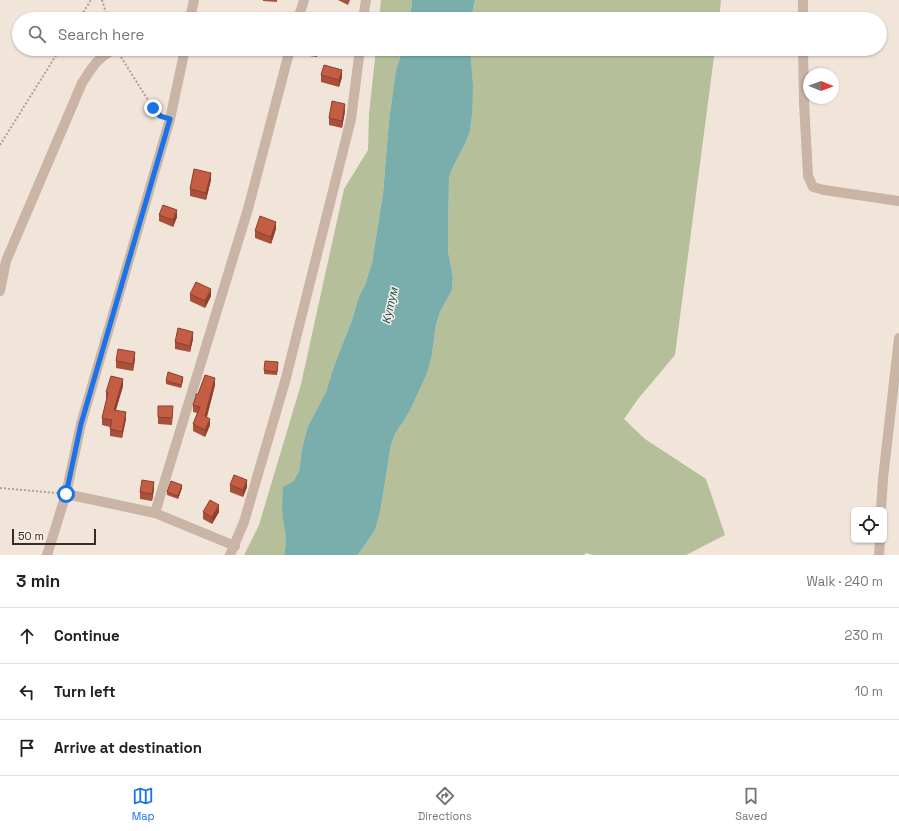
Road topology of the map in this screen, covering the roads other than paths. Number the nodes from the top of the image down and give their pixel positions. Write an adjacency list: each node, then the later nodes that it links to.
1 (194, 0): 5 (street)
2 (304, 0): 6 (street)
3 (366, 0): 7 (street)
4 (802, 0): 8 (street)
5 (191, 12)
6 (300, 12)
7 (364, 12)
8 (803, 12)
9 (102, 56): 15 (street)
10 (184, 56): 17 (street)
11 (288, 56): 19 (street)
12 (359, 56): 21 (street)
13 (803, 56): 14 (street)
14 (899, 201)
15 (0, 291)
16 (899, 338): 18 (street)
17 (66, 494): 19 (street); 22 (street)
18 (881, 507)
19 (155, 513): 21 (street)
20 (880, 543): 23 (street)
21 (232, 550)
22 (47, 555)
23 (879, 555)

